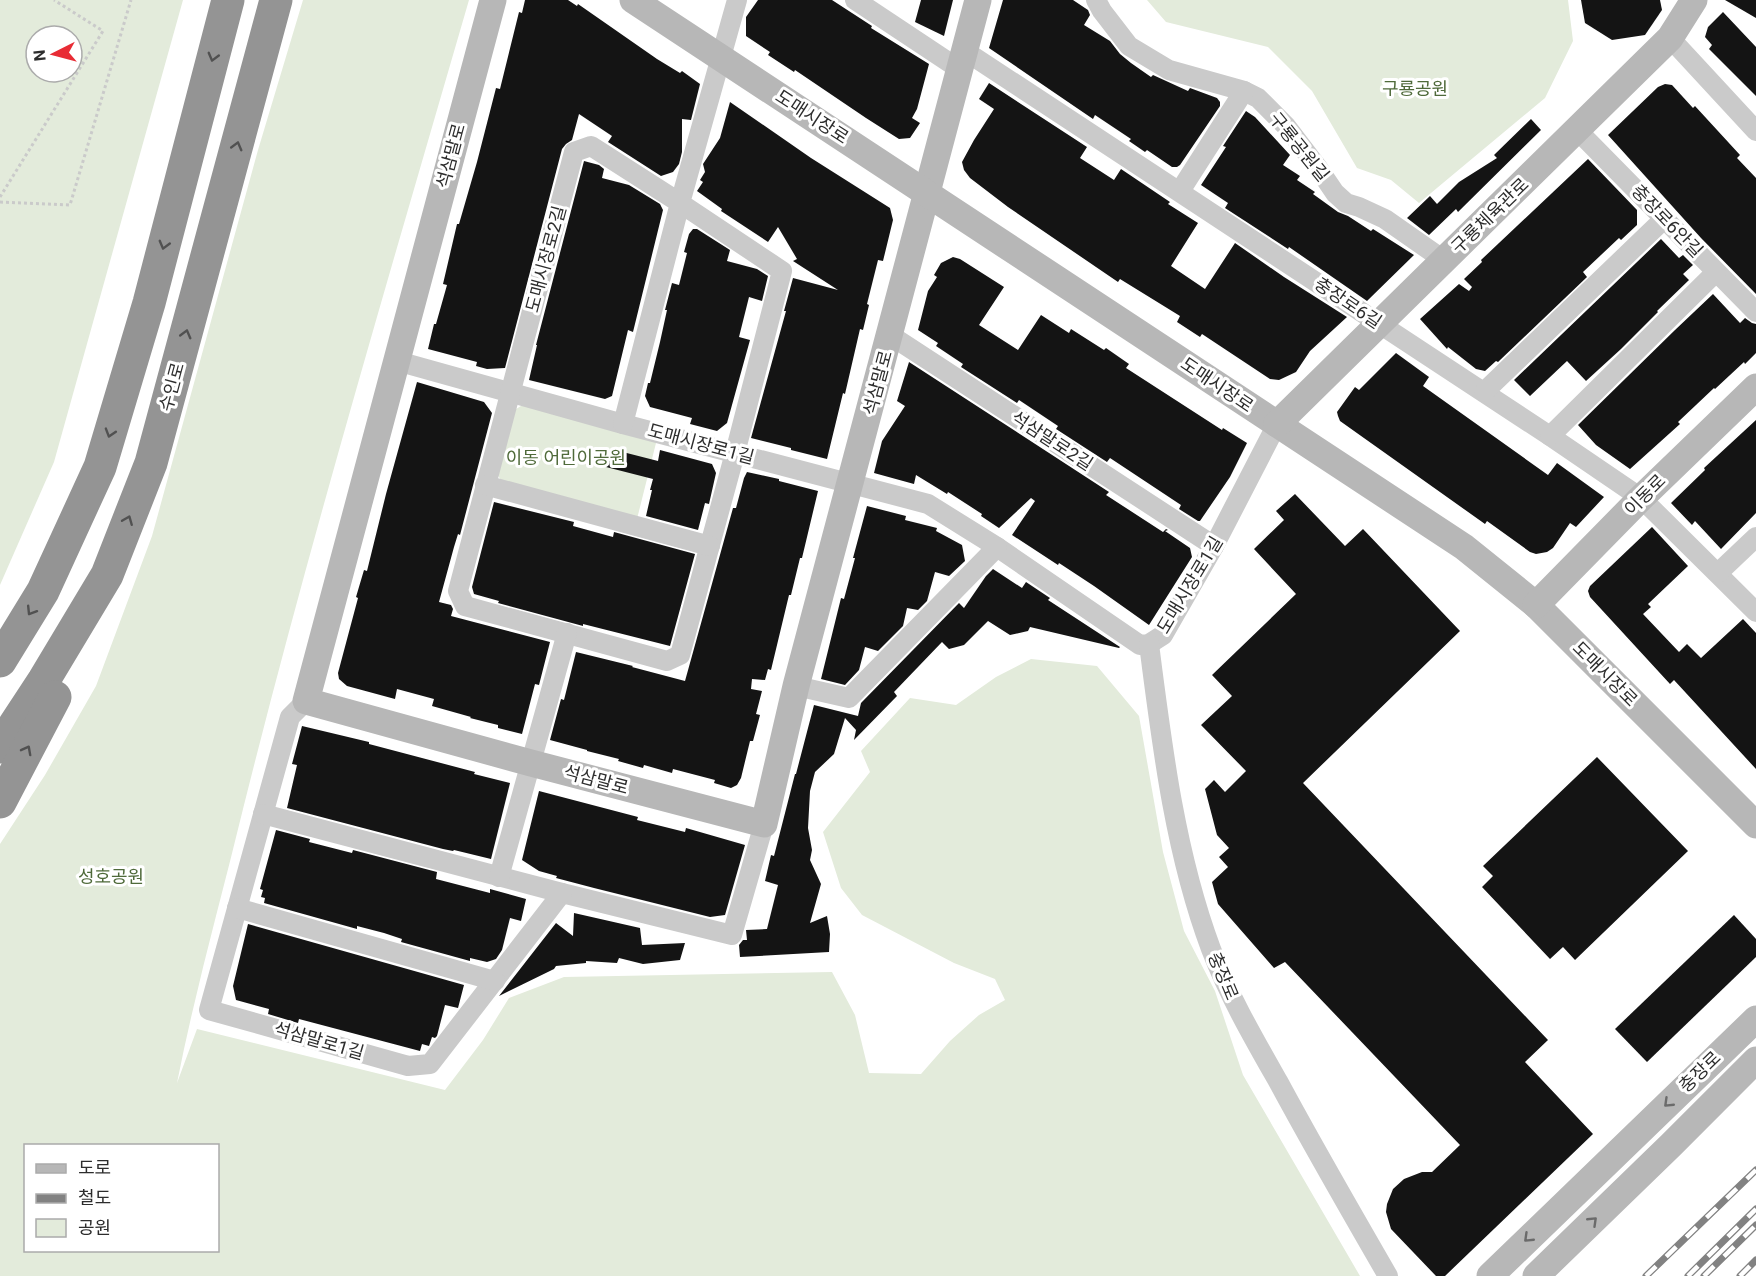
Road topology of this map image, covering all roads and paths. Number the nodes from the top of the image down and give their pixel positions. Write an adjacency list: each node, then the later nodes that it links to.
1 (54, 0): 20 (path)
2 (131, 0): 20 (path)
3 (228, 0): 49 (highway, one-way to 49)
4 (276, 0): 44 (highway, 수인로, one-way to 4)
5 (493, 0): 28 (street, 석삼말로)
6 (633, 0): 13 (street, 도매시장로)
7 (737, 0): 13 (street)
8 (855, 0): 14 (street, 충장로6길)
9 (978, 0): 14 (street, 석삼말로)
10 (1096, 0): 15 (street, 구룡공원길)
11 (1694, 0): 12 (street, 구룡체육관로)
12 (1670, 38): 16 (street, 구룡체육관로); 17 (street)
13 (722, 58): 19 (street, 도매시장로); 21 (street)
14 (962, 60): 18 (street, 충장로6길); 19 (street, 석삼말로)
15 (1244, 91): 18 (street); 23 (street, 구룡공원길)
16 (1578, 131): 22 (street, 충장로6안길); 23 (street, 구룡체육관로)
17 (1756, 131)
18 (1180, 191): 26 (street, 충장로6길)
19 (928, 193): 27 (street, 석삼말로); 33 (street, 도매시장로)
20 (0, 200)
21 (680, 204): 31 (street, 도매시장로2길); 32 (street); 35 (street, 도매시장로2길)
22 (1664, 219): 24 (street, 충장로6안길); 30 (street)
23 (1445, 261): 26 (street, 구룡체육관로)
24 (1716, 272): 25 (street, 충장로6안길); 34 (street)
25 (1756, 312)
26 (1380, 324): 30 (street, 충장로6길); 33 (street, 구룡체육관로)
27 (890, 335): 36 (street, 석삼말로); 41 (street, 석삼말로2길)
28 (397, 361): 31 (street, 도매시장로1길); 51 (street, 석삼말로)
29 (1756, 387): 38 (street, 이동로)
30 (1484, 392): 34 (street, 충장로6길)
31 (510, 393): 32 (street, 도매시장로1길); 37 (street, 도매시장로2길)
32 (623, 424): 35 (street, 도매시장로1길)
33 (1277, 424): 41 (street, 도매시장로1길); 45 (street, 도매시장로)
34 (1550, 436): 38 (street, 충장로6길)
35 (735, 453): 36 (street, 도매시장로1길); 40 (street, 도매시장로2길)
36 (850, 484): 42 (street, 도매시장로1길); 50 (street, 석삼말로)
37 (485, 485): 40 (street); 47 (street, 도매시장로2길)
38 (1641, 498): 43 (street, 충장로6길); 45 (street, 이동로)
39 (1756, 537): 43 (street)
40 (710, 546): 47 (street, 도매시장로2길)
41 (1214, 546): 48 (street, 도매시장로1길)
42 (997, 547): 48 (street, 도매시장로1길); 50 (street)
43 (1718, 573): 46 (street, 충장로6길)
44 (107, 575): 52 (highway, 수인로); 54 (highway, one-way to 44)
45 (1536, 605): 57 (street, 도매시장로)
46 (1756, 612)
47 (567, 633): 53 (street)
48 (1149, 644): 64 (street, 충장로)
49 (0, 661)
50 (796, 686): 56 (street, 석삼말로)
51 (306, 700): 53 (street, 석삼말로); 55 (street, 석삼말로1길)
52 (0, 747)
53 (531, 763): 56 (street, 석삼말로); 58 (street)
54 (0, 802)
55 (263, 814): 58 (street); 60 (street, 석삼말로1길)
56 (764, 824): 59 (street)
57 (1756, 825)
58 (499, 877): 59 (street)
59 (562, 892): 61 (street, 석삼말로1길)
60 (237, 908): 61 (street); 61 (street, 석삼말로1길)
61 (495, 981)
62 (1756, 1019): 65 (street, 충장로, one-way to 65)
63 (1756, 1060): 66 (street, 충장로, one-way to 63)
64 (1388, 1276)
65 (1490, 1276)
66 (1536, 1276)

